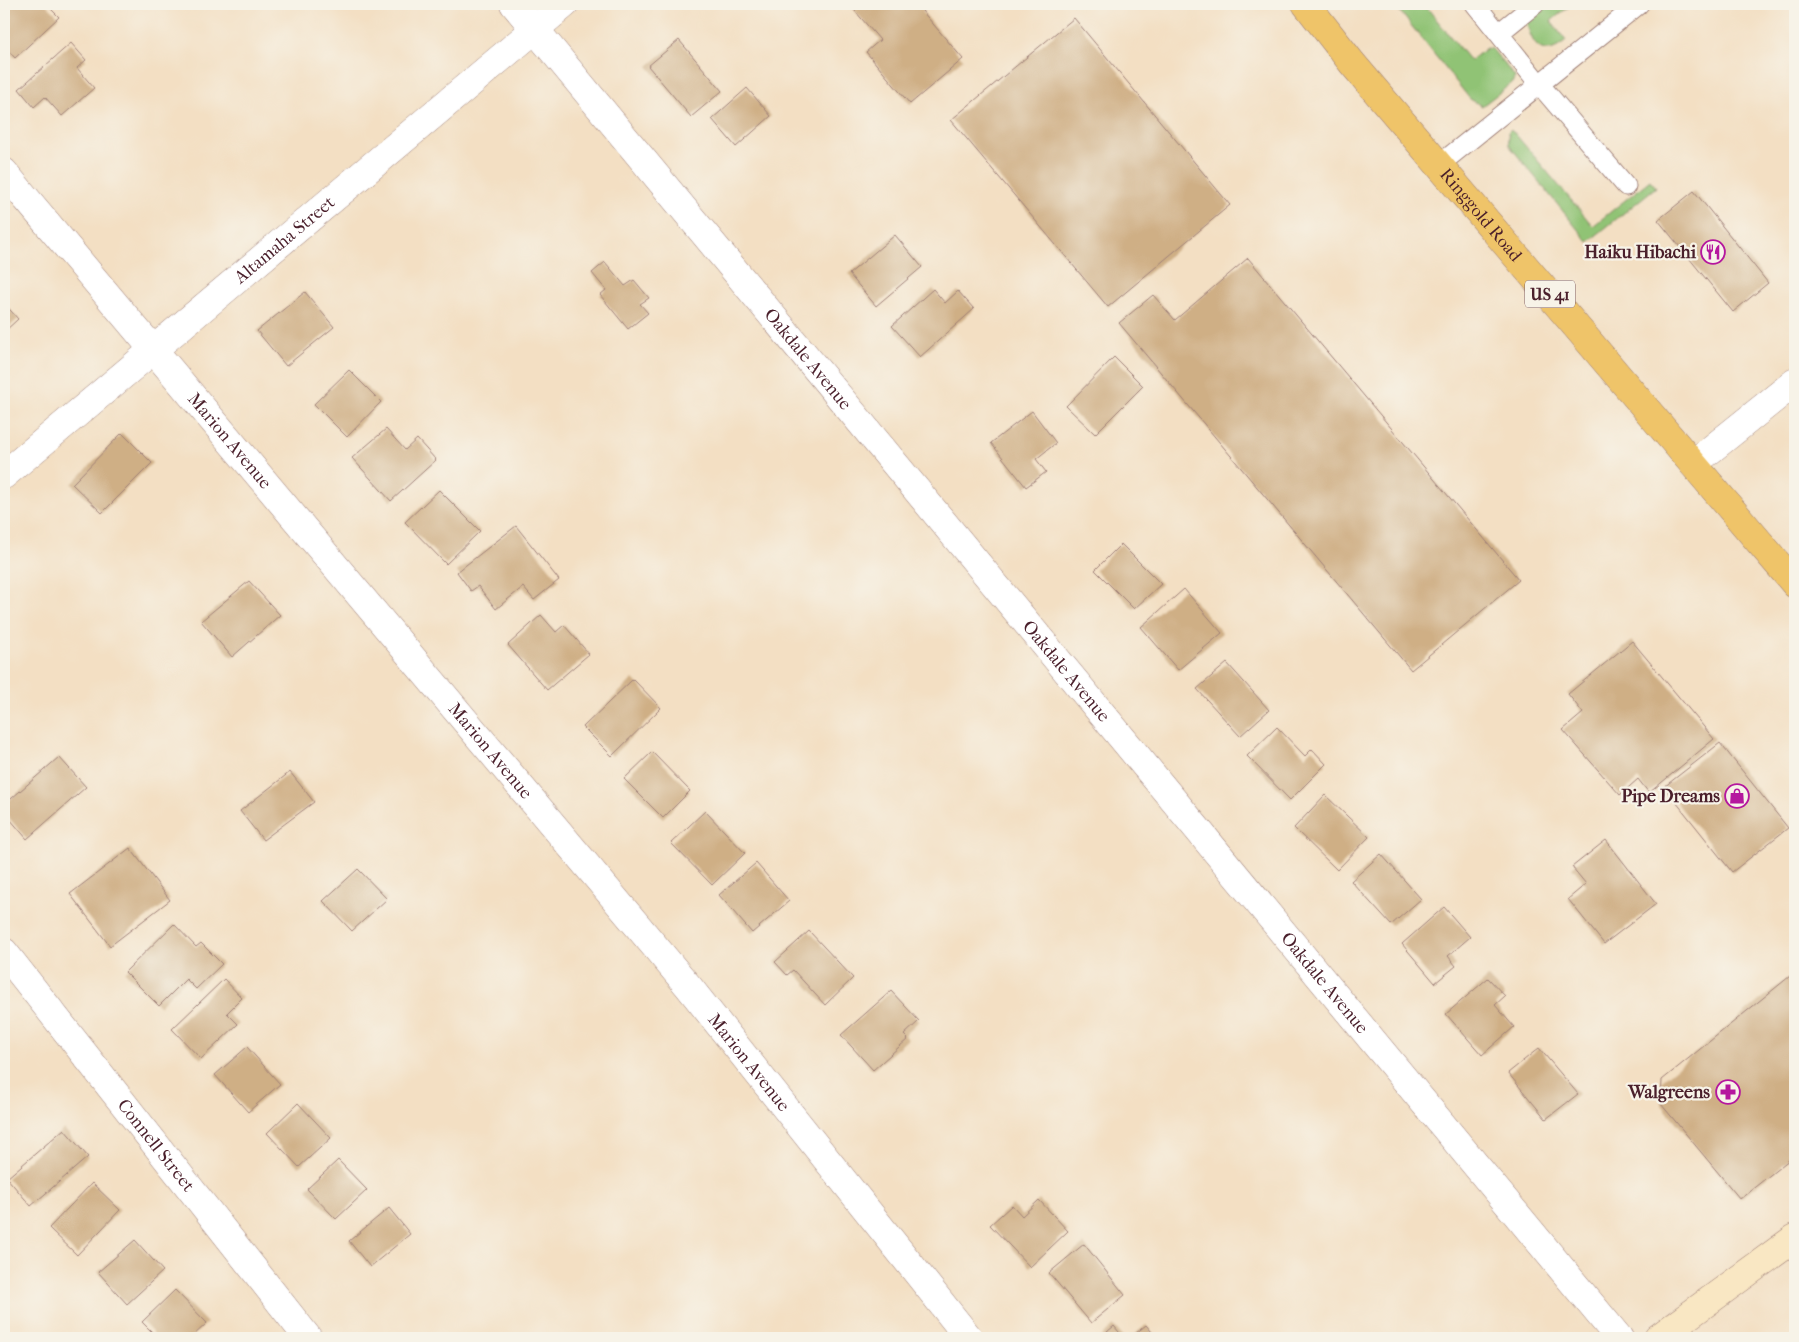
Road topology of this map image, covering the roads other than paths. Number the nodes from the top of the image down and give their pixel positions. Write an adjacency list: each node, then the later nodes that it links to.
1 (514, 4): 7 (street, Oakdale Avenue)
2 (565, 4): 7 (street, Altamaha Street)
3 (1306, 4): 10 (main road, Ringgold Road / US 41)
4 (1475, 4): 8 (lane)
5 (1535, 4): 8 (lane)
6 (1640, 4): 9 (lane)
7 (535, 29): 13 (street, Altamaha Street); 22 (street, Oakdale Avenue)
8 (1499, 33): 9 (lane)
9 (1540, 85): 10 (lane); 12 (lane)
10 (1439, 165): 15 (main road, Ringgold Road / US 41)
11 (4, 172): 13 (street, Marion Avenue)
12 (1626, 186)
13 (153, 350): 16 (street, Altamaha Street); 21 (street, Marion Avenue)
14 (1792, 391): 15 (street)
15 (1693, 464): 17 (main road, Ringgold Road / US 41)
16 (4, 475)
17 (1795, 584)
18 (4, 952): 20 (street, Connell Street)
19 (1795, 1238): 23 (street)
20 (308, 1338)
21 (969, 1338)
22 (1619, 1338)
23 (1658, 1338)

